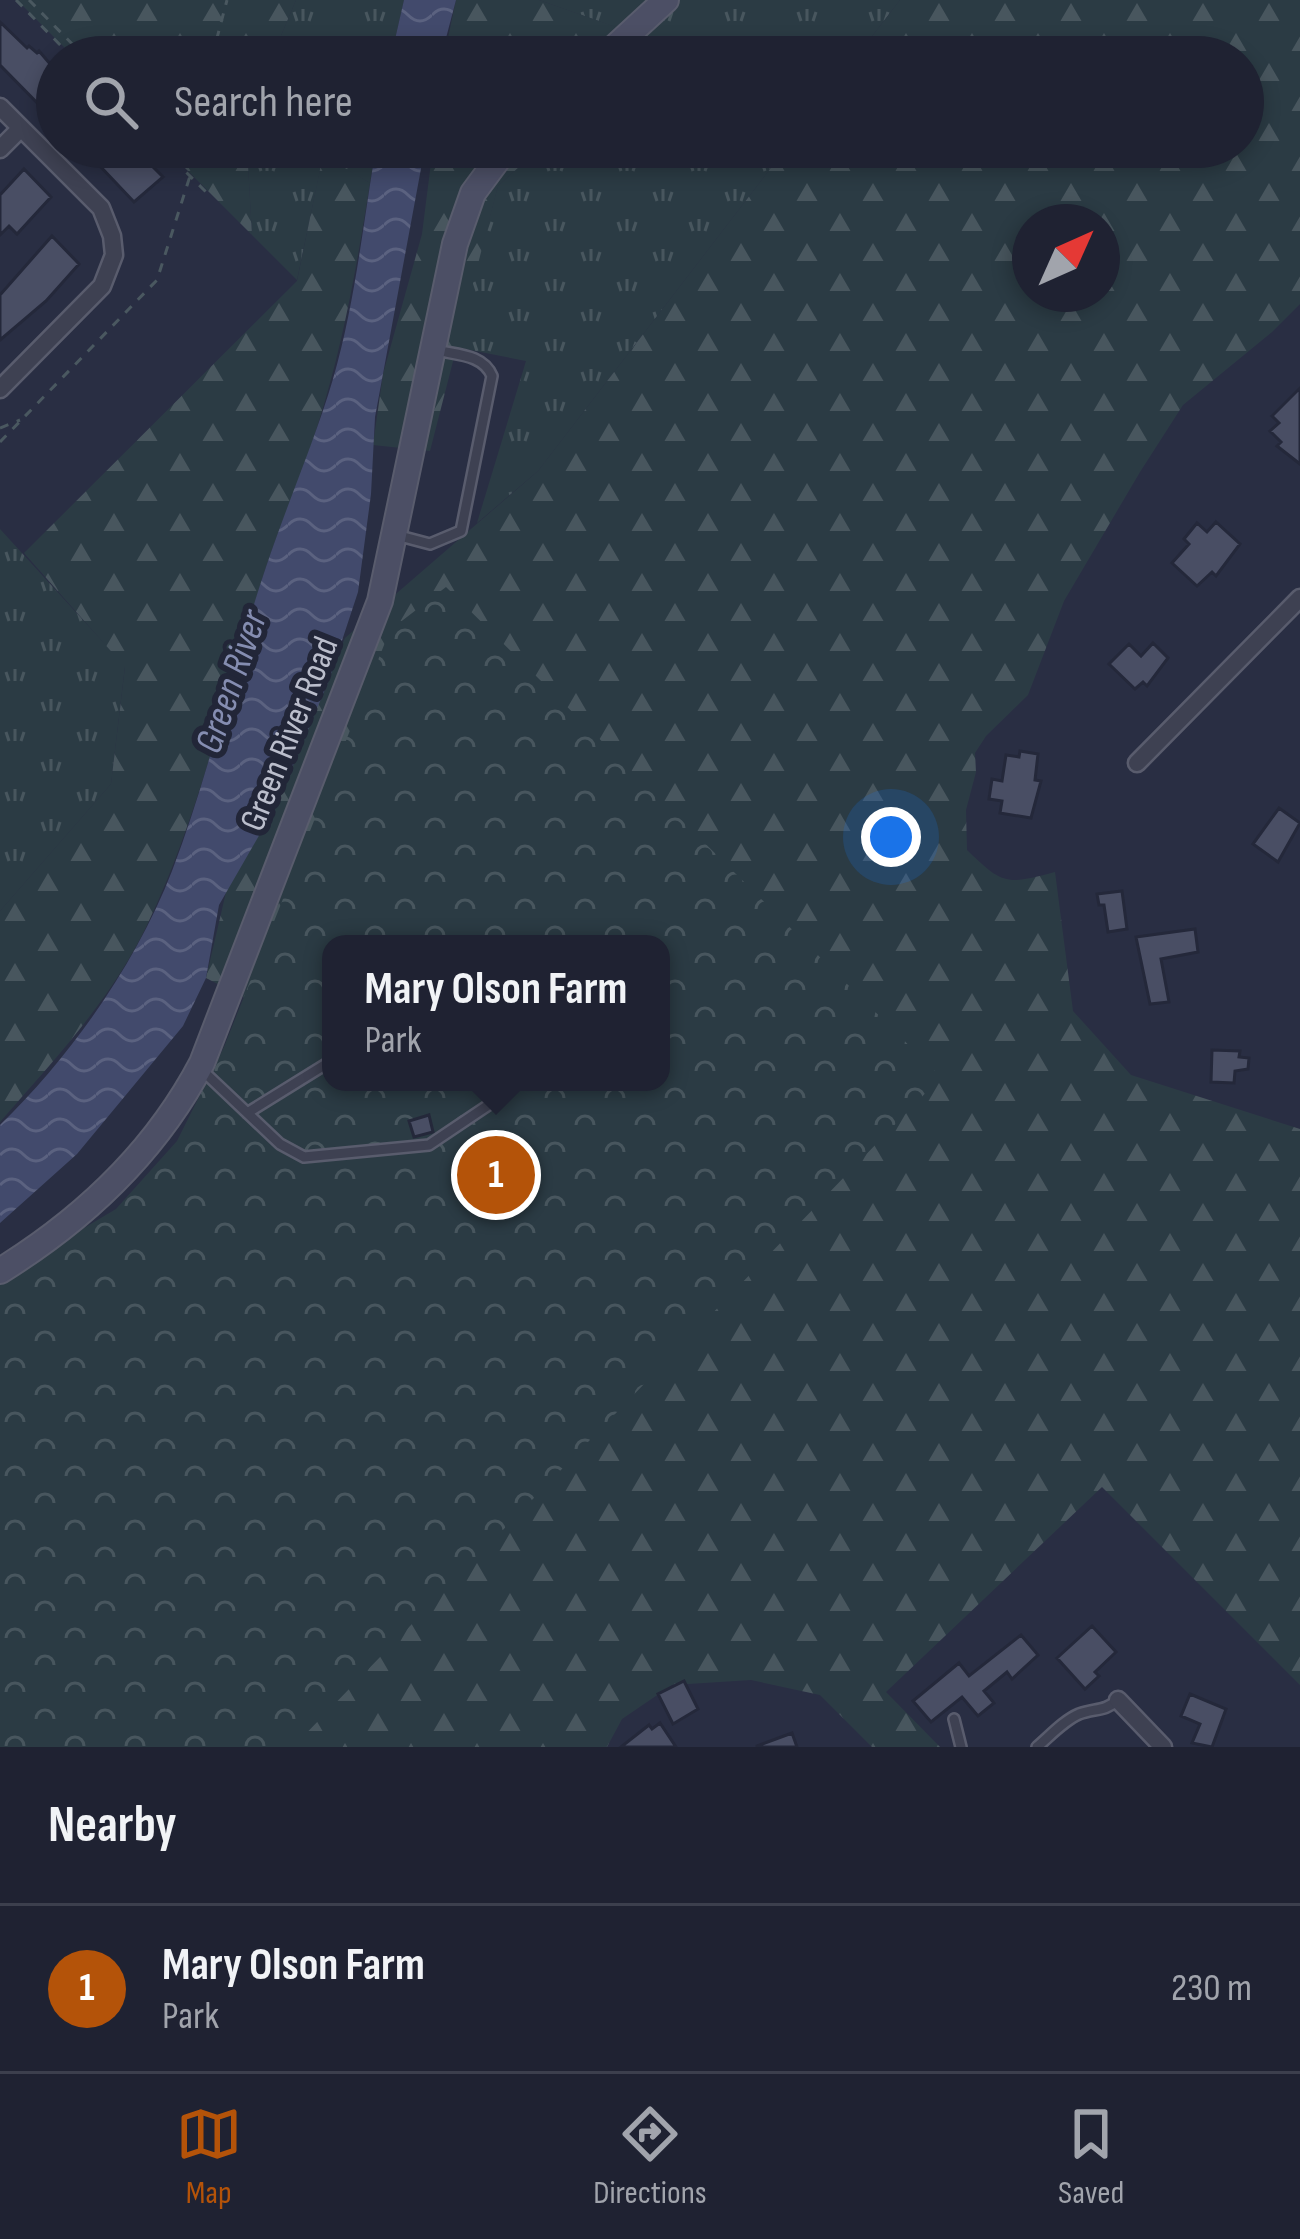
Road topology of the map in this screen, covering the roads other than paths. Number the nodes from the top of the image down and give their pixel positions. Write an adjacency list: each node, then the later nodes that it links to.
1 (666, 0): 2 (street)
2 (627, 36)
3 (0, 107): 4 (street)
4 (21, 128): 5 (street); 6 (street)
5 (36, 143)
6 (0, 149)
7 (61, 168): 10 (street)
8 (491, 168): 9 (street, Green River Road)
9 (431, 349): 11 (street, Green River Road); 11 (lane)
10 (0, 388)
11 (396, 536): 14 (street, Green River Road)
12 (1300, 598): 13 (street)
13 (1137, 763)
14 (200, 1067): 17 (lane); 18 (street, Green River Road)
15 (322, 1067): 17 (lane)
16 (490, 1104): 17 (lane)
17 (247, 1113)
18 (0, 1271)
19 (1118, 1700): 22 (lane); 23 (street)
20 (953, 1719): 21 (lane)
21 (962, 1747)
22 (1037, 1747)
23 (1163, 1747)

